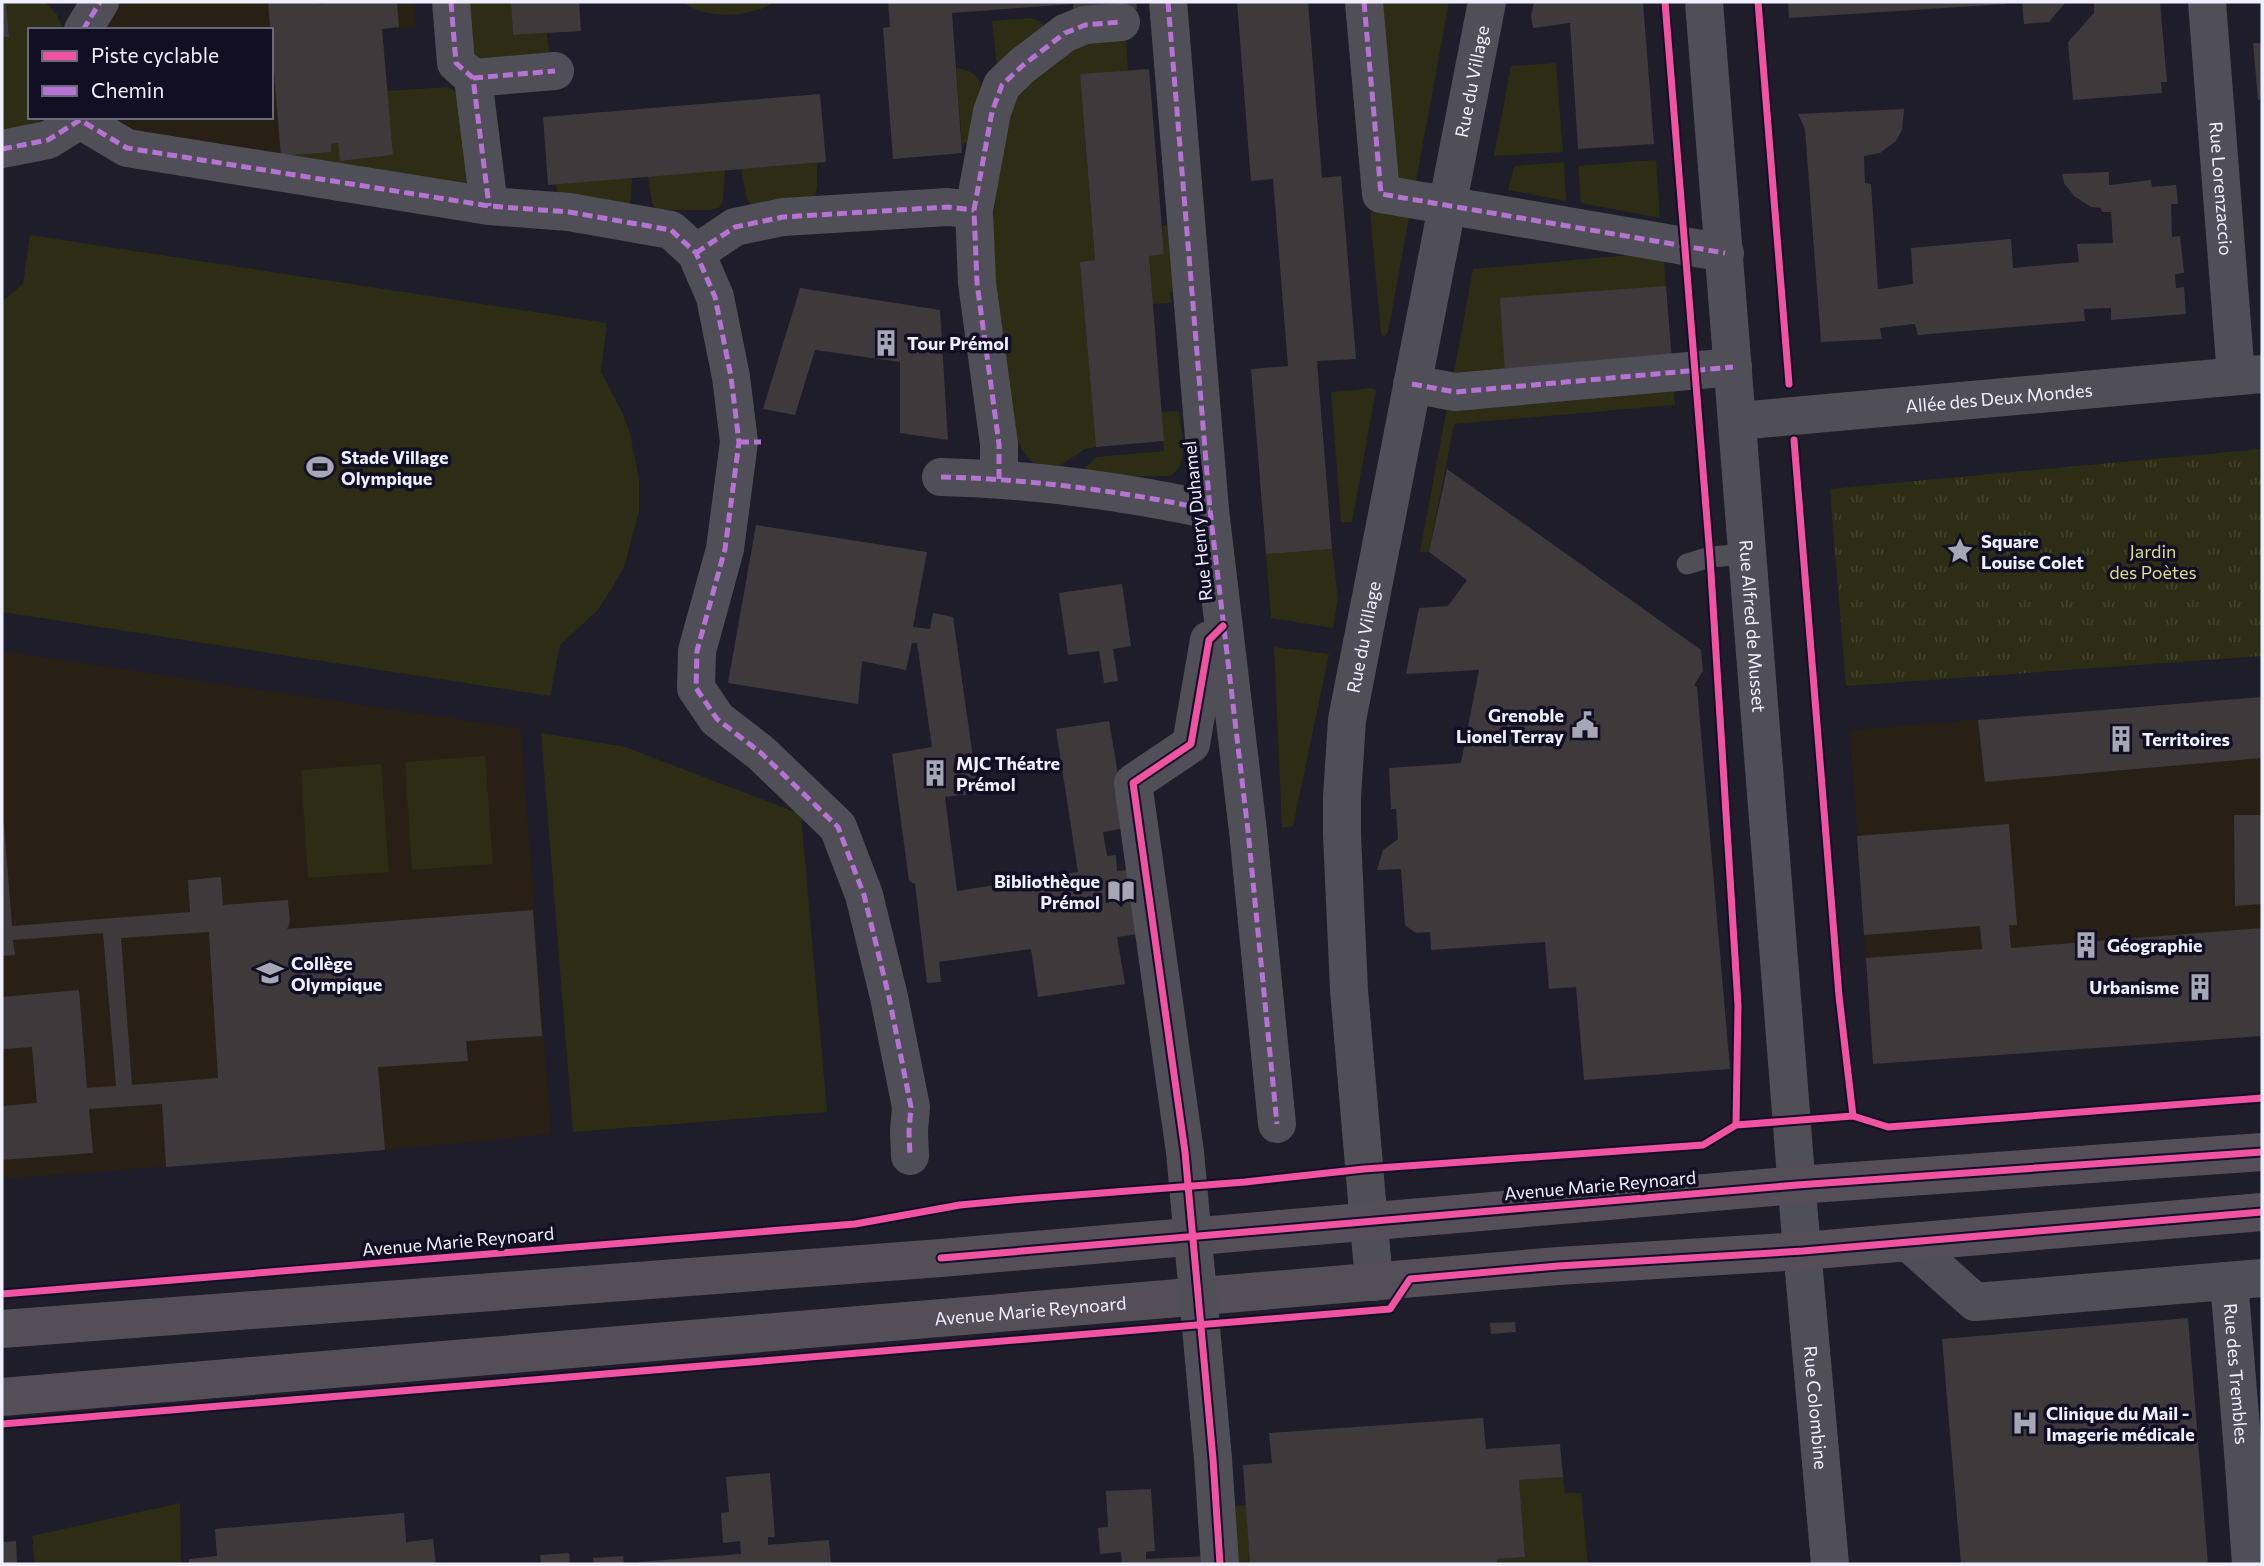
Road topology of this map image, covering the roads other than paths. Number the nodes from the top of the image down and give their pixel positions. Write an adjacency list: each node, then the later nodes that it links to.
1 (100, 2): 9 (street)
2 (451, 2): 11 (street)
3 (1168, 2): 25 (street, Rue Henry Duhamel)
4 (1364, 2): 14 (street)
5 (1487, 2): 14 (street, Rue du Village)
6 (1704, 2): 18 (street, Rue Alfred de Musset)
7 (2207, 2): 20 (street, Rue Lorenzaccio)
8 (1121, 22): 16 (street)
9 (84, 28)
10 (555, 71): 11 (street)
11 (474, 78): 15 (street)
12 (69, 126): 13 (street); 15 (street)
13 (2, 149)
14 (1446, 205): 18 (street); 21 (street, Rue du Village)
15 (489, 206): 17 (street)
16 (974, 210): 17 (street); 24 (street)
17 (696, 253): 31 (street)
18 (1725, 253): 19 (street, Rue Alfred de Musset)
19 (1733, 367): 21 (street); 22 (street, Rue Alfred de Musset)
20 (2249, 375): 22 (street, Allée des Deux Mondes)
21 (1412, 384): 34 (street, Rue du Village)
22 (1738, 421): 26 (street, Rue Alfred de Musset)
23 (941, 477): 24 (street)
24 (999, 479): 25 (street)
25 (1210, 510): 28 (street, Rue Henry Duhamel)
26 (1749, 554): 27 (lane); 32 (street, Rue Alfred de Musset)
27 (1687, 564)
28 (1216, 633): 29 (street, Rue Henry Duhamel); 42 (street, bridge)
29 (1277, 1124)
30 (2262, 1152): 32 (main road, Avenue Marie Reynoard)
31 (910, 1156)
32 (1797, 1185): 34 (main road, Avenue Marie Reynoard); 36 (street, Rue Alfred de Musset)
33 (2262, 1212): 35 (main road, Avenue Marie Reynoard)
34 (1368, 1221): 38 (street, Rue du Village); 39 (main road, Avenue Marie Reynoard)
35 (1908, 1242): 36 (main road, Avenue Marie Reynoard); 37 (street)
36 (1803, 1251): 38 (main road, Avenue Marie Reynoard); 43 (street, Rue Colombine)
37 (2246, 1280): 41 (street, Rue des Trembles)
38 (1374, 1282): 40 (main road, Avenue Marie Reynoard)
39 (2, 1329)
40 (2, 1397)
41 (2253, 1464): 44 (street, Rue des Trembles)
42 (1220, 1564)
43 (1830, 1564)
44 (2251, 1564)

